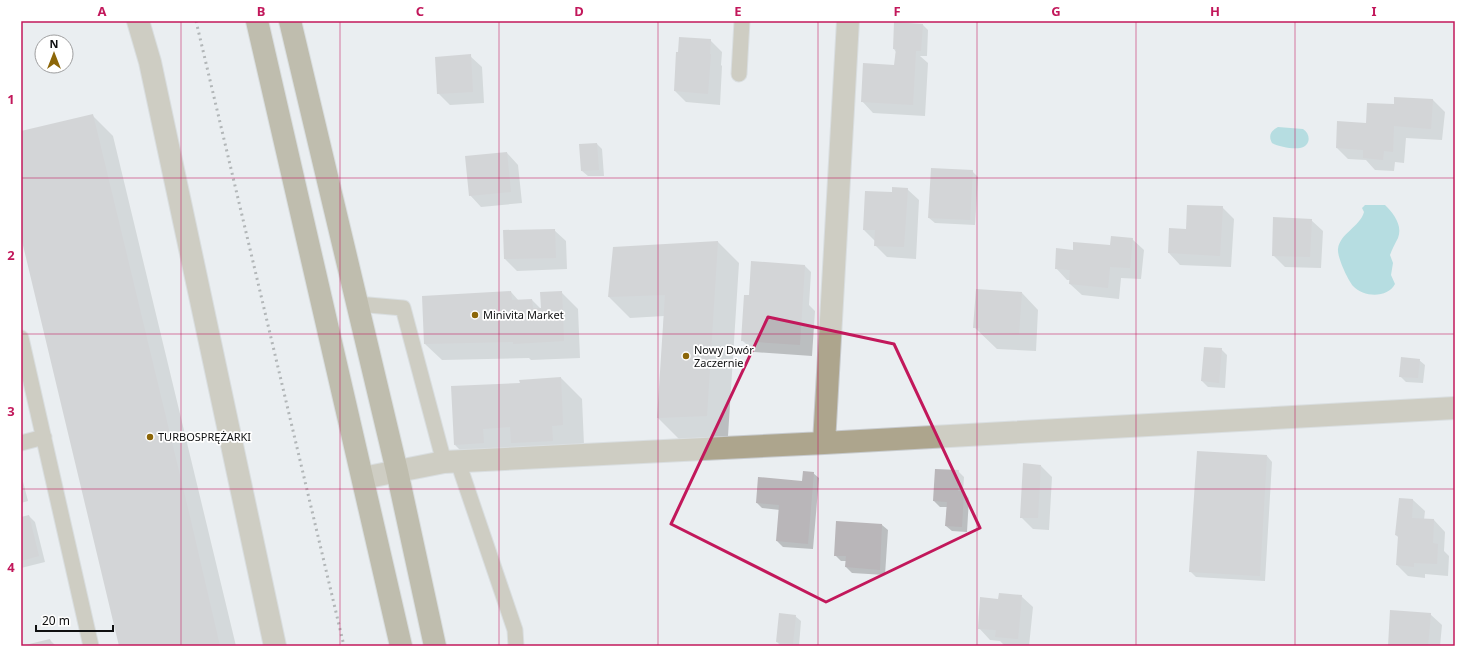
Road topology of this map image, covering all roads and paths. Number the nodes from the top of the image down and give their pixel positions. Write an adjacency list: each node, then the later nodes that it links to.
1 (138, 21): 17 (street)
2 (257, 21): 15 (main road)
3 (290, 21): 7 (main road)
4 (742, 21): 6 (lane)
5 (848, 21): 12 (street)
6 (739, 74)
7 (357, 304): 13 (lane); 14 (main road)
8 (21, 338): 10 (lane)
9 (1455, 408): 12 (street)
10 (44, 438): 11 (lane); 16 (lane)
11 (21, 443)
12 (824, 443): 13 (street)
13 (451, 462): 14 (street); 20 (lane)
14 (397, 471): 15 (street); 19 (main road)
15 (363, 478): 18 (main road)
16 (91, 646)
17 (275, 646)
18 (401, 646)
19 (435, 646)
20 (516, 646)

